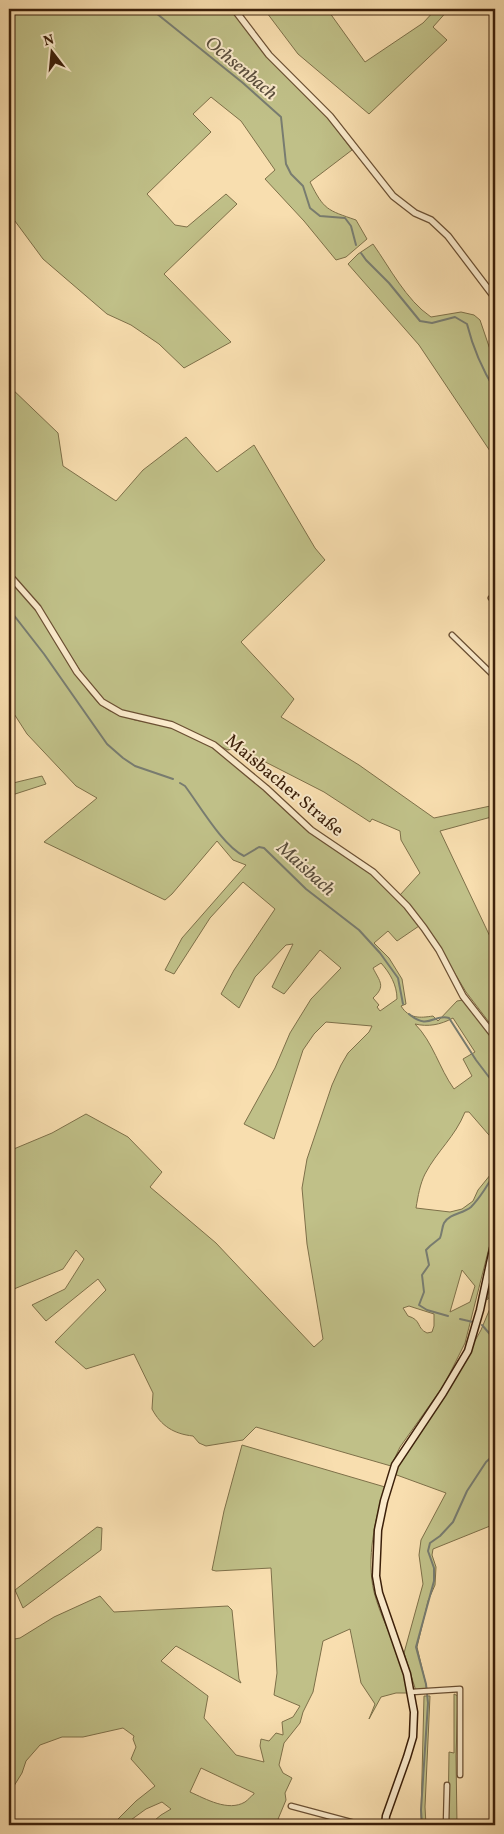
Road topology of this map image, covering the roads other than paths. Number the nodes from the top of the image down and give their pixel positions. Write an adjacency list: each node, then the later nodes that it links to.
1 (234, 9): 2 (street)
2 (495, 298)
3 (9, 575): 8 (street, Maisbacher Straße)
4 (490, 598): 5 (street)
5 (495, 602)
6 (452, 635): 7 (street)
7 (495, 677)
8 (495, 1037)
9 (495, 1240): 10 (main road)
10 (412, 1692): 11 (street); 15 (main road)
11 (460, 1775)
12 (447, 1785): 16 (street)
13 (291, 1806): 14 (street)
14 (362, 1825)
15 (385, 1825)
16 (446, 1825)

